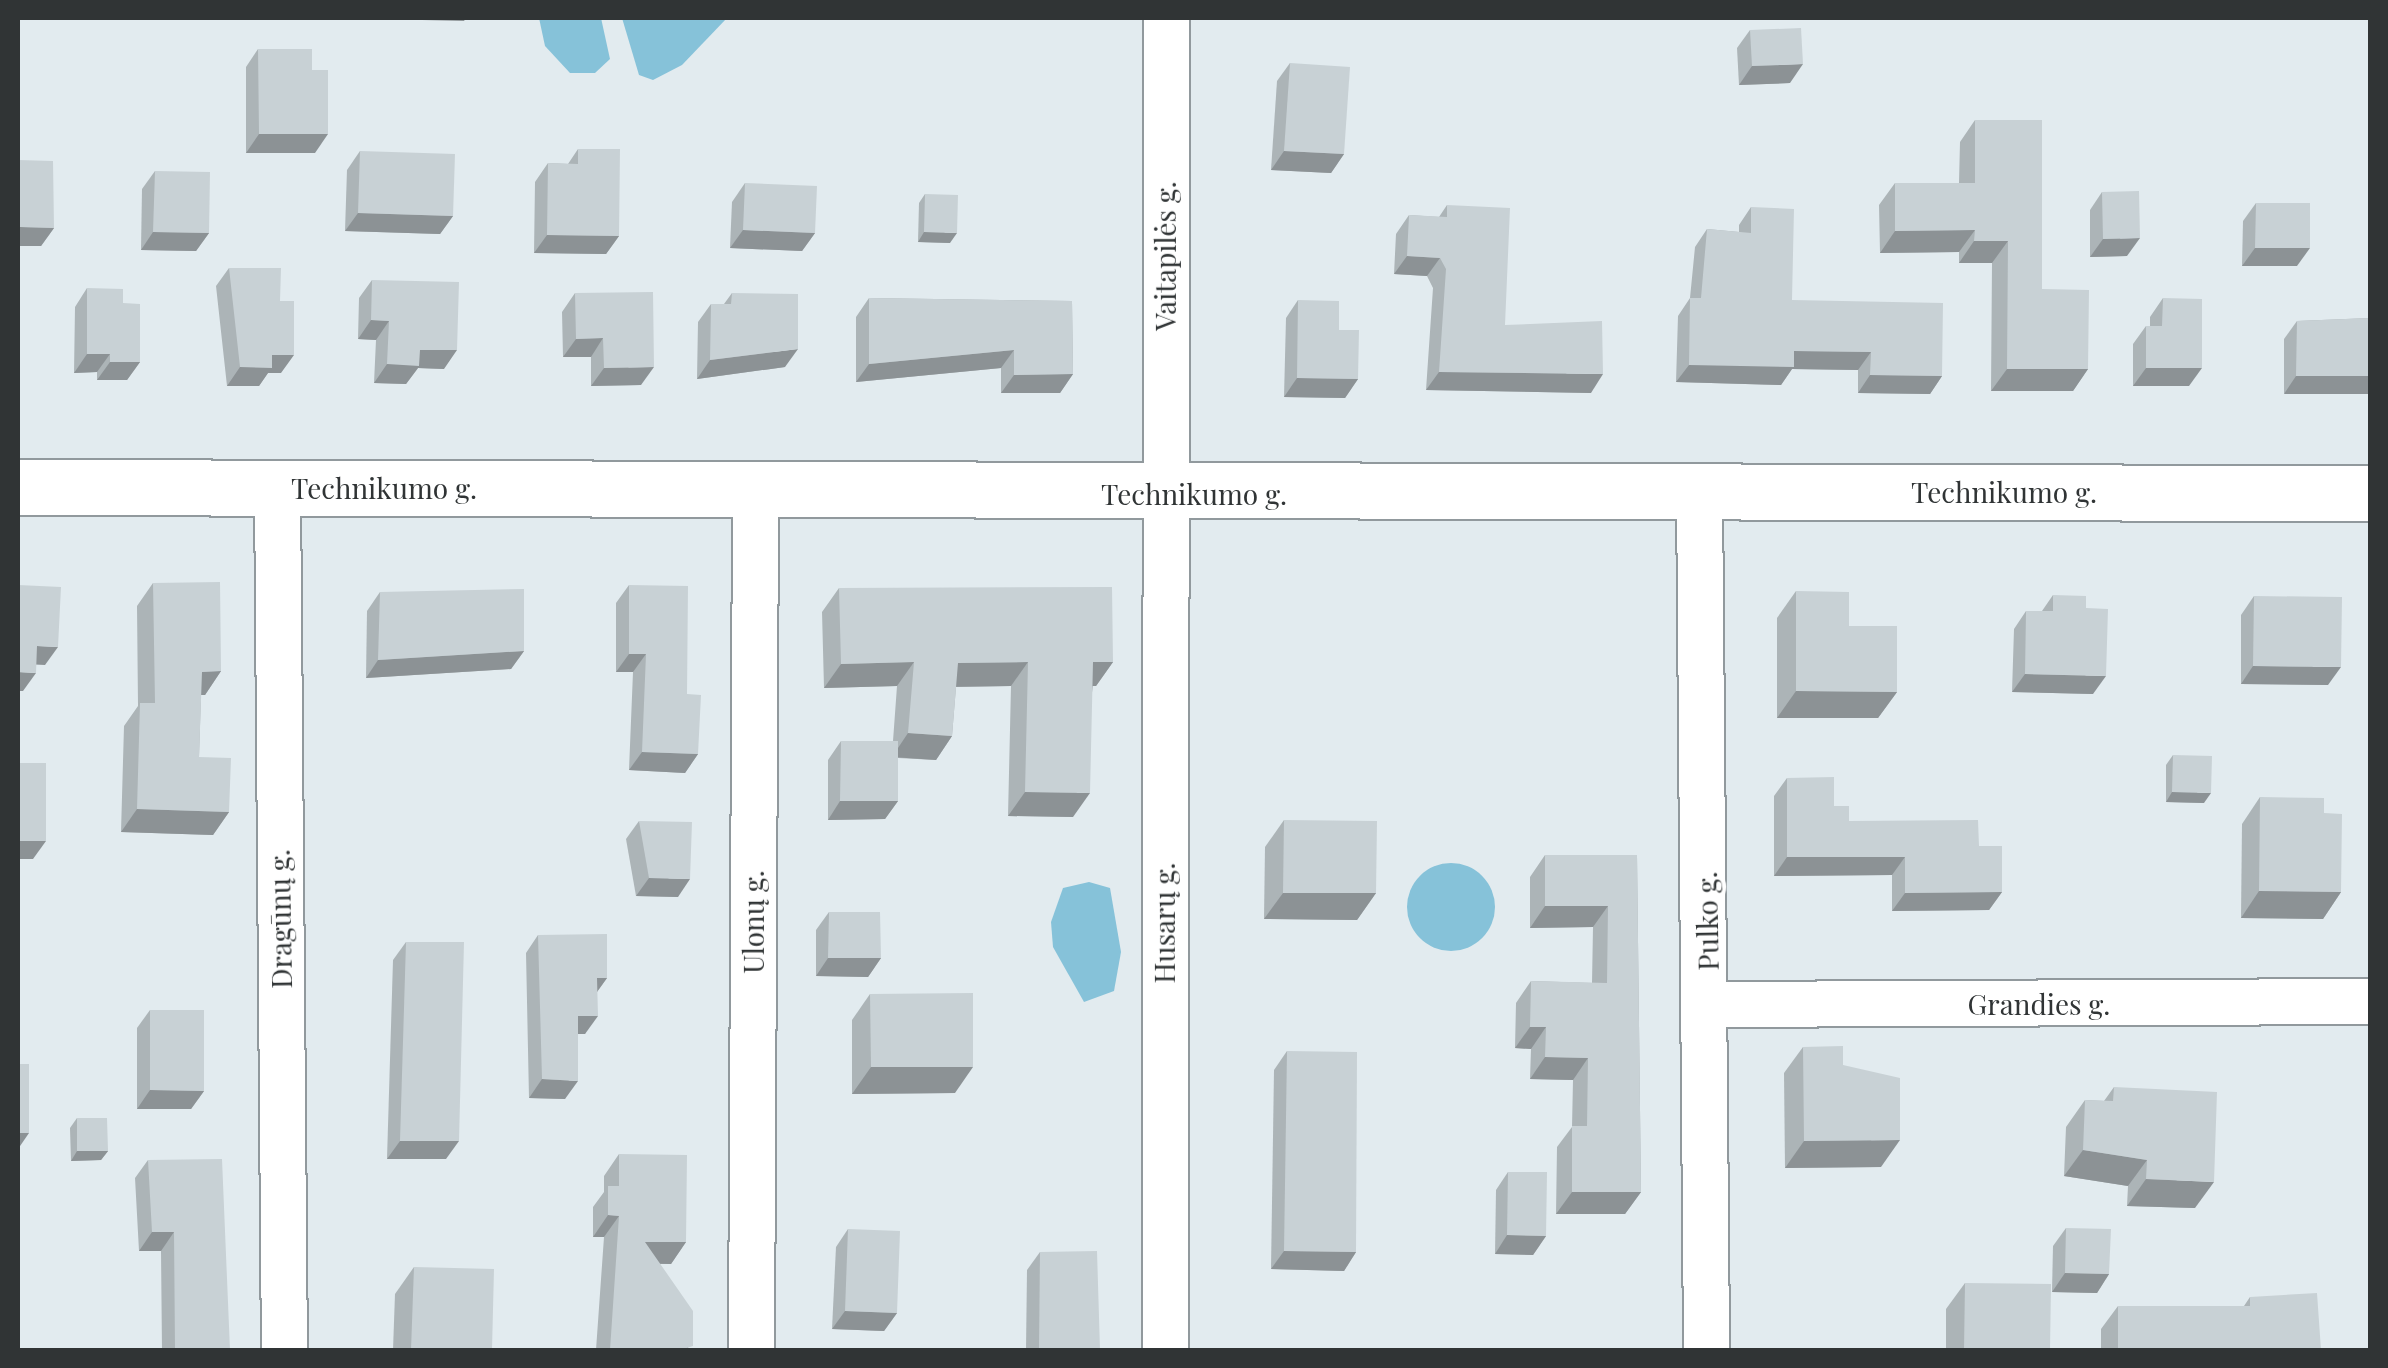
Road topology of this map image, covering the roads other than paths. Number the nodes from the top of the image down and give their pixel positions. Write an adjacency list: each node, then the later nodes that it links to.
1 (1166, 18): 7 (street, Vaitapilės g.)
2 (18, 487): 3 (street, Technikumo g.)
3 (276, 487): 6 (street, Technikumo g.); 10 (street, Dragūnų g.)
4 (1699, 491): 5 (street, Technikumo g.); 7 (street, Technikumo g.); 9 (street, Pulko g.)
5 (2370, 492)
6 (756, 493): 7 (street, Technikumo g.); 11 (street, Ulonų g.)
7 (1163, 495): 12 (street, Husarų g.)
8 (2370, 1001): 9 (street, Grandies g.)
9 (1708, 1004): 13 (street, Pulko g.)
10 (284, 1350)
11 (752, 1350)
12 (1165, 1350)
13 (1706, 1350)

